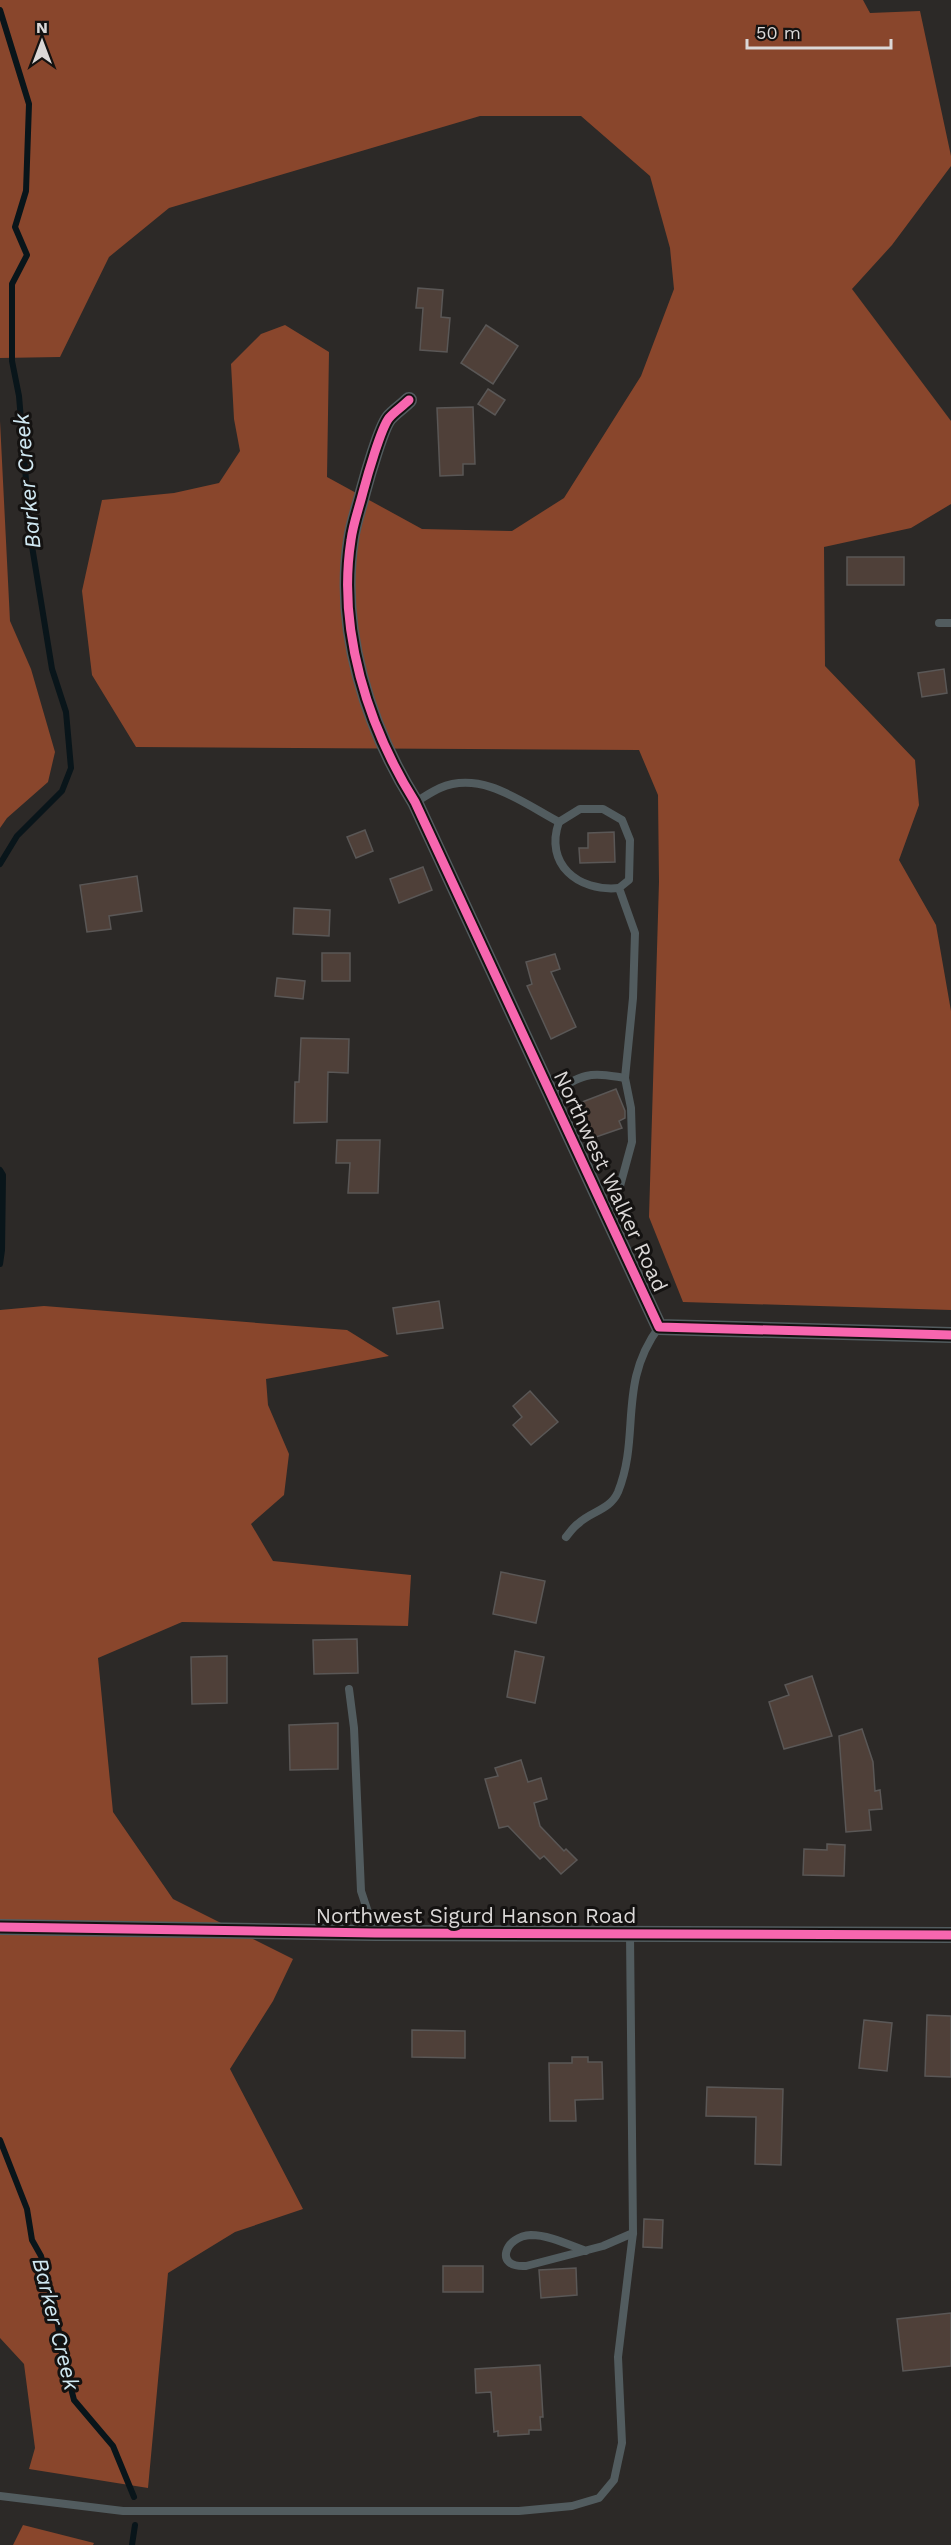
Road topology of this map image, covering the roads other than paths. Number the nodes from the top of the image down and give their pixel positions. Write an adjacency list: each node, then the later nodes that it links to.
1 (409, 400): 4 (street, Northwest Walker Road)
2 (939, 623): 3 (lane)
3 (951, 623)
4 (415, 802): 5 (lane); 8 (street, Northwest Walker Road)
5 (559, 822): 6 (lane); 6 (lane)
6 (619, 888): 7 (lane)
7 (626, 1078): 8 (lane); 9 (lane)
8 (551, 1095): 9 (street, Northwest Walker Road)
9 (610, 1222): 10 (street, Northwest Walker Road)
10 (658, 1327): 11 (street); 12 (lane)
11 (951, 1335)
12 (566, 1537)
13 (349, 1689): 15 (lane)
14 (0, 1927): 15 (street, Northwest Sigurd Hanson Road)
15 (375, 1932): 16 (street, Northwest Sigurd Hanson Road)
16 (630, 1934): 17 (street, Northwest Sigurd Hanson Road); 18 (lane)
17 (951, 1935)
18 (633, 2233): 19 (lane); 20 (lane)
19 (586, 2251): 19 (lane)
20 (0, 2496)

